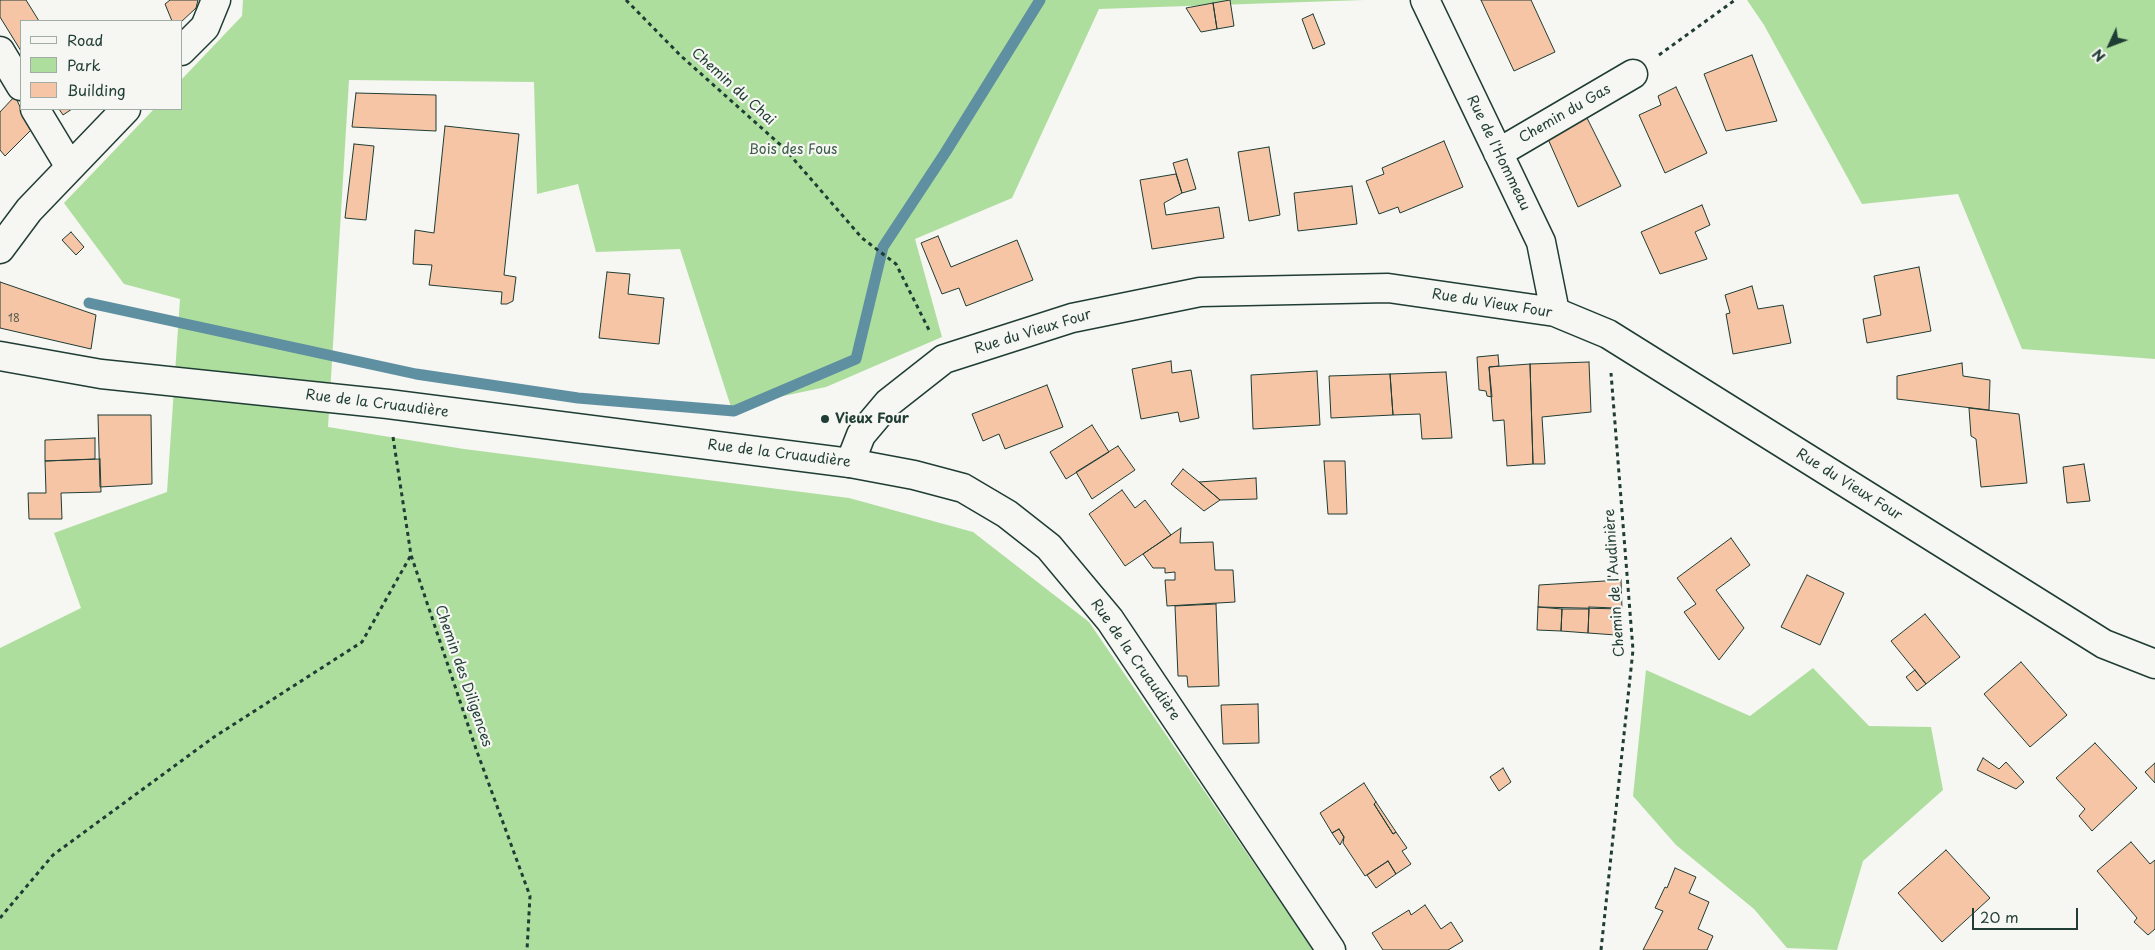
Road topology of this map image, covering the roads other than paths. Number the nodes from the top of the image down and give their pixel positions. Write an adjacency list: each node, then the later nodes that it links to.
1 (216, 0): 4 (street)
2 (1425, 0): 9 (street, Rue de l'Hommeau)
3 (0, 50): 6 (street)
4 (182, 50)
5 (1632, 74): 9 (street, Chemin du Gas)
6 (20, 84)
7 (36, 110): 10 (street)
8 (125, 110): 10 (street)
9 (1498, 153): 12 (street, Rue de l'Hommeau)
10 (70, 167): 11 (street)
11 (0, 249)
12 (1555, 312): 14 (street, Rue du Vieux Four); 15 (street, Rue du Vieux Four)
13 (0, 356): 14 (street, Rue de la Cruaudière)
14 (850, 463): 16 (street, Rue de la Cruaudière)
15 (2155, 664)
16 (1331, 950)

